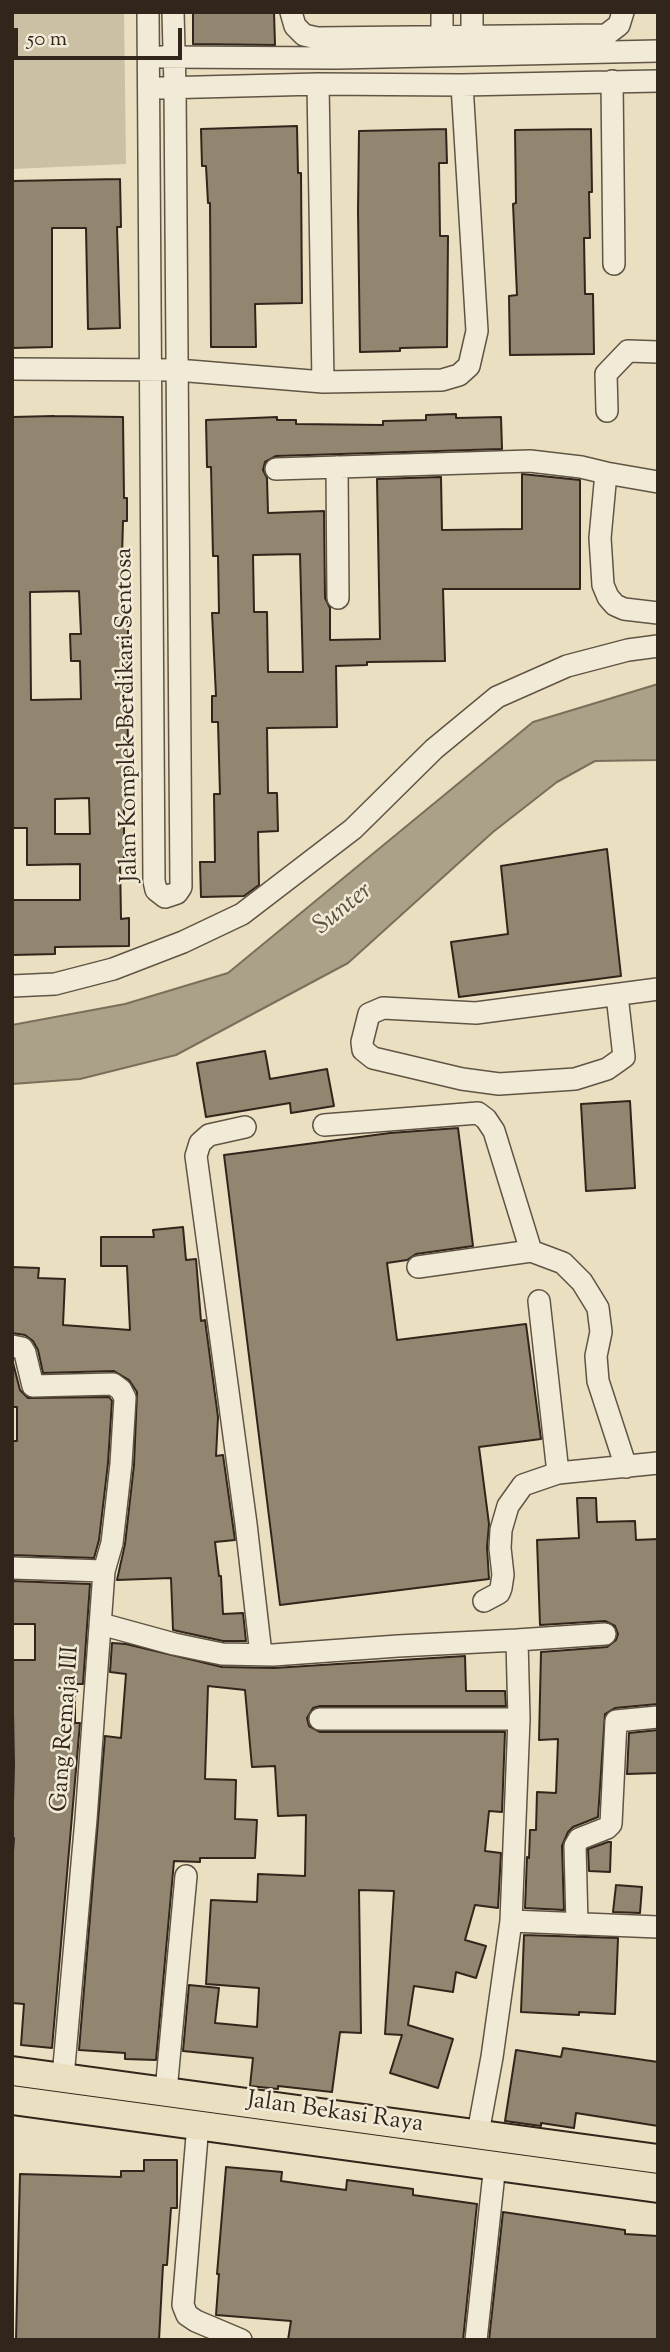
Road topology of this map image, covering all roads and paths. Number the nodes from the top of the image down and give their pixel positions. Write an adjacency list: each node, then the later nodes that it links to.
1 (148, 12): 10 (street, Jalan Komplek Berdikari Sentosa)
2 (173, 12): 11 (street, Jalan Komplek Berdikari Sentosa)
3 (291, 12): 8 (street)
4 (442, 12): 8 (street)
5 (472, 12): 7 (street)
6 (622, 12): 7 (street)
7 (472, 35): 8 (street)
8 (442, 37)
9 (658, 51): 11 (street)
10 (148, 57): 11 (street); 17 (street, Jalan Komplek Berdikari Sentosa)
11 (173, 57): 16 (street, Jalan Komplek Berdikari Sentosa)
12 (612, 81): 13 (street); 15 (street); 18 (street)
13 (658, 81)
14 (318, 84): 15 (street); 16 (street); 23 (street)
15 (463, 85): 23 (street)
16 (175, 87): 17 (street); 22 (street, Jalan Komplek Berdikari Sentosa)
17 (149, 88): 21 (street, Jalan Komplek Berdikari Sentosa)
18 (614, 264)
19 (658, 352): 24 (street)
20 (12, 369): 21 (street)
21 (150, 370): 22 (street); 22 (street, Jalan Komplek Berdikari Sentosa)
22 (177, 370): 23 (street)
23 (323, 382)
24 (607, 411)
25 (337, 467): 26 (street); 27 (street); 29 (street)
26 (276, 470)
27 (606, 473): 28 (street); 30 (street)
28 (658, 482)
29 (338, 598)
30 (658, 613)
31 (658, 646): 32 (street)
32 (12, 986)
33 (658, 989): 34 (street)
34 (617, 995): 34 (street)
35 (324, 1125): 37 (street)
36 (245, 1127): 50 (street)
37 (531, 1251): 38 (street); 42 (street)
38 (418, 1267)
39 (538, 1301): 43 (street)
40 (12, 1346): 45 (street, Gang Remaja III)
41 (658, 1463): 42 (street)
42 (626, 1466): 43 (street)
43 (558, 1473): 46 (street)
44 (12, 1569): 45 (street)
45 (104, 1571): 47 (street, Gang Remaja III)
46 (484, 1601)
47 (101, 1624): 50 (street); 59 (street, Gang Remaja III)
48 (605, 1634): 49 (street)
49 (517, 1640): 50 (street); 53 (street)
50 (261, 1654)
51 (658, 1717): 56 (street)
52 (320, 1719): 53 (street)
53 (519, 1719): 55 (street)
54 (186, 1876): 60 (street)
55 (511, 1921): 56 (street); 63 (street)
56 (577, 1924): 57 (street)
57 (658, 1927)
58 (12, 2071): 59 (main road, Jalan Bekasi Raya)
59 (63, 2077): 60 (main road, Jalan Bekasi Raya)
60 (166, 2091): 63 (main road, Jalan Bekasi Raya)
61 (12, 2100): 62 (main road, Jalan Bekasi Raya)
62 (198, 2124): 65 (main road, Jalan Bekasi Raya); 67 (street)
63 (478, 2133): 64 (main road, Jalan Bekasi Raya)
64 (658, 2159)
65 (495, 2164): 66 (main road, Jalan Bekasi Raya); 68 (street)
66 (658, 2188)
67 (241, 2340)
68 (476, 2340)

